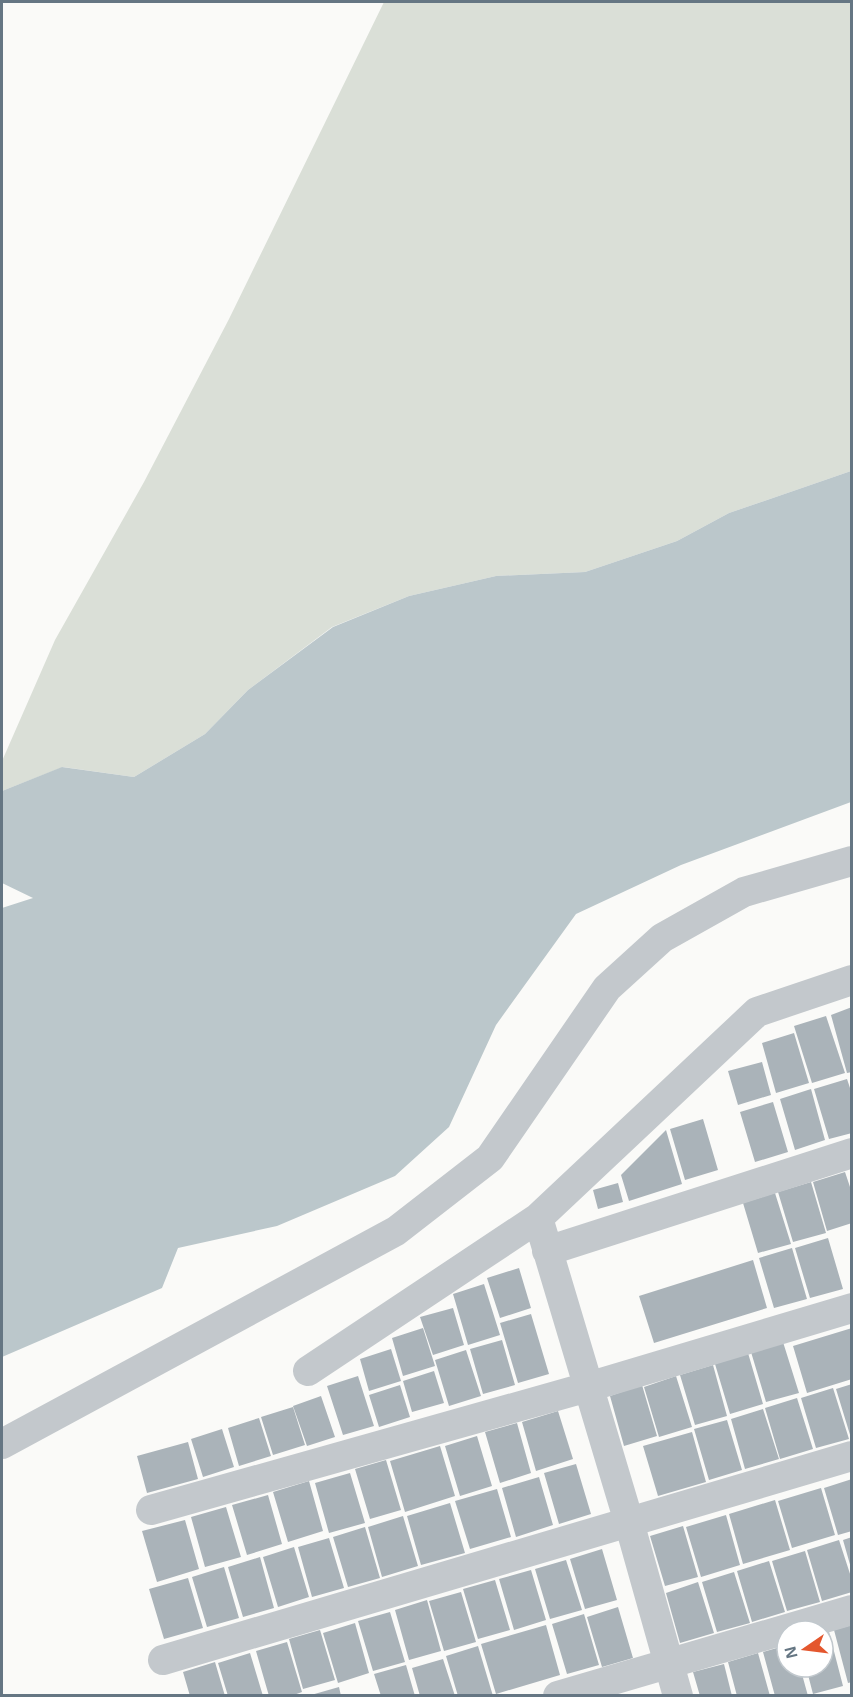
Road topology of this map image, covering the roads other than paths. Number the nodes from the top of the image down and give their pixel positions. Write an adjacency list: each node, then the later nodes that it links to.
1 (852, 861): 9 (street)
2 (852, 980): 4 (street)
3 (852, 1153): 5 (street)
4 (538, 1218): 5 (street); 7 (street)
5 (548, 1251): 8 (street)
6 (852, 1308): 8 (street)
7 (308, 1371)
8 (588, 1387): 11 (street); 12 (street)
9 (2, 1444)
10 (852, 1456): 12 (street)
11 (151, 1510)
12 (629, 1522): 14 (street); 15 (street)
13 (852, 1610): 15 (street)
14 (163, 1660)
15 (668, 1663): 16 (street); 17 (street)
16 (558, 1695)
17 (678, 1695)

